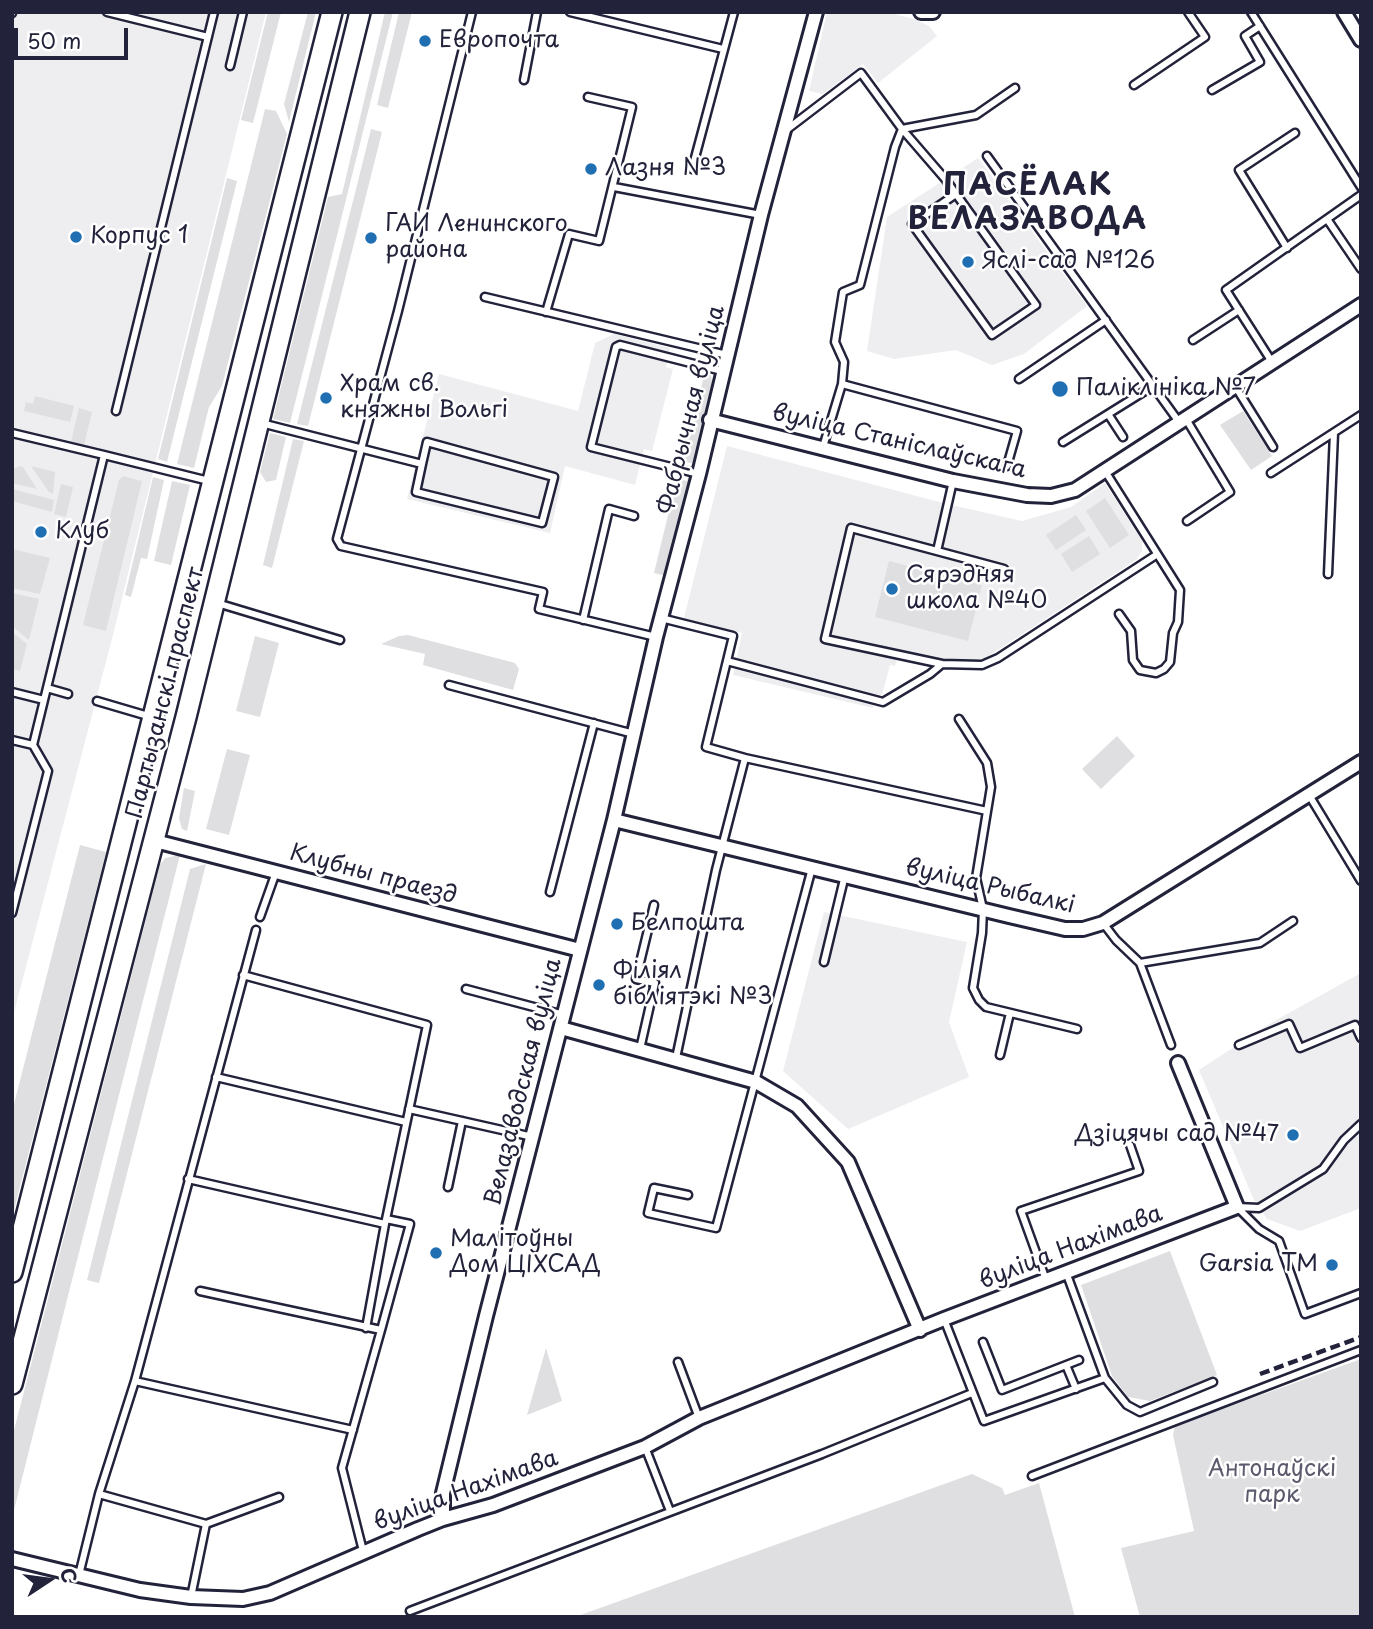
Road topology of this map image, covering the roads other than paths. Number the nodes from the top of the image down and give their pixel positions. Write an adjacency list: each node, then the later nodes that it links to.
1 (107, 12): 17 (lane)
2 (214, 12): 17 (lane)
3 (243, 12): 20 (lane)
4 (332, 12): 44 (main road, Партызанскі праспект)
5 (360, 12): 46 (main road, Партызанскі праспект)
6 (472, 12): 64 (lane)
7 (537, 12): 21 (lane)
8 (570, 12): 19 (lane)
9 (734, 12): 19 (lane)
10 (816, 12): 27 (street, Фабрычная вуліца)
11 (921, 12): 12 (street)
12 (933, 12)
13 (1188, 12): 22 (lane)
14 (1251, 12): 16 (lane)
15 (1348, 14): 18 (street)
16 (1260, 26): 24 (lane); 32 (lane)
17 (208, 37): 54 (lane)
18 (1361, 40)
19 (723, 49): 30 (lane)
20 (230, 66)
21 (524, 80)
22 (1134, 85)
23 (1015, 88): 26 (lane)
24 (1212, 90)
25 (588, 97): 31 (lane)
26 (902, 129): 27 (lane); 33 (lane); 51 (lane)
27 (783, 132): 35 (street, Фабрычная вуліца)
28 (1295, 133): 37 (lane)
29 (987, 156): 43 (lane)
30 (692, 169)
31 (614, 187): 35 (lane); 42 (lane)
32 (1361, 187)
33 (956, 194): 33 (lane)
34 (1361, 195): 36 (lane)
35 (761, 215): 47 (street, Фабрычная вуліца)
36 (1327, 219): 37 (lane); 38 (lane)
37 (1287, 248): 41 (lane)
38 (1361, 269)
39 (485, 297): 42 (lane)
40 (1361, 305): 48 (street, вуліца Станіслаўскага)
41 (1239, 310): 45 (lane); 48 (lane)
42 (546, 312): 47 (lane)
43 (1106, 320): 50 (lane); 52 (lane)
44 (249, 340): 46 (main road); 74 (main road, Партызанскі праспект)
45 (1193, 340)
46 (276, 349): 59 (main road, Партызанскі праспект)
47 (727, 355): 49 (street, Фабрычная вуліца)
48 (1272, 362): 53 (street, вуліца Станіслаўскага)
49 (723, 372): 57 (street, Фабрычная вуліца); 72 (lane)
50 (1019, 379)
51 (842, 384): 65 (lane); 69 (lane)
52 (1153, 386): 55 (lane); 58 (lane)
53 (1235, 386): 58 (street, вуліца Станіслаўскага); 66 (lane)
54 (116, 411)
55 (1108, 414): 62 (lane); 63 (lane)
56 (1361, 415): 61 (lane)
57 (710, 420): 65 (street, вуліца Станіслаўскага); 72 (street, Фабрычная вуліца)
58 (1182, 421): 70 (street, вуліца Станіслаўскага); 76 (lane)
59 (257, 422): 64 (lane); 81 (main road, Партызанскі праспект)
60 (12, 433): 67 (lane)
61 (1334, 433): 71 (lane); 80 (lane)
62 (1122, 437)
63 (1063, 442)
64 (360, 447): 68 (lane); 84 (lane)
65 (823, 447): 73 (street, вуліца Станіслаўскага)
66 (1273, 447)
67 (104, 455): 74 (lane); 90 (lane)
68 (422, 464): 68 (lane)
69 (1007, 466)
70 (1105, 471): 73 (street, вуліца Станіслаўскага); 78 (lane)
71 (1271, 473)
72 (699, 474): 83 (street, Фабрычная вуліца)
73 (953, 481): 77 (lane)
74 (212, 482): 95 (main road, Партызанскі праспект)
75 (634, 516): 84 (lane)
76 (1187, 521)
77 (937, 551): 79 (lane); 88 (lane)
78 (1156, 555): 82 (lane); 88 (lane)
79 (1004, 569)
80 (1328, 574)
81 (215, 603): 86 (lane); 107 (main road, Партызанскі праспект)
82 (1119, 614)
83 (661, 618): 85 (street, Фабрычная вуліца); 87 (lane)
84 (583, 620): 85 (lane)
85 (656, 637): 98 (street, Фабрычная вуліца)
86 (340, 640)
87 (727, 661): 88 (lane); 101 (lane)
88 (942, 664)
89 (449, 685): 97 (lane)
90 (47, 688): 92 (lane); 93 (lane)
91 (12, 692): 93 (lane)
92 (68, 694)
93 (44, 700): 100 (lane)
94 (96, 701): 95 (lane)
95 (152, 718): 106 (main road, Партызанскі праспект)
96 (959, 719): 104 (lane)
97 (594, 723): 98 (lane); 113 (lane)
98 (634, 734): 105 (street, Фабрычная вуліца)
99 (12, 740): 100 (lane)
100 (33, 745): 116 (lane)
101 (745, 758): 104 (lane); 108 (lane)
102 (1361, 762): 103 (street, вуліца Рыбалкі)
103 (1308, 794): 112 (lane); 119 (street, вуліца Рыбалкі)
104 (987, 811): 115 (lane)
105 (614, 820): 108 (street, вуліца Рыбалкі); 121 (street, Велазаводская вуліца)
106 (123, 832): 107 (main road); 128 (main road, Партызанскі праспект)
107 (155, 841): 110 (street, Клубны праезд); 130 (main road, Партызанскі праспект)
108 (723, 846): 109 (street, вуліца Рыбалкі); 136 (lane)
109 (812, 868): 111 (street, вуліца Рыбалкі); 139 (lane)
110 (276, 871): 117 (lane); 121 (street, Клубны праезд)
111 (845, 876): 115 (street, вуліца Рыбалкі); 122 (lane)
112 (1361, 881)
113 (550, 892)
114 (654, 905): 134 (lane)
115 (983, 909): 119 (street, вуліца Рыбалкі); 126 (lane)
116 (12, 913)
117 (260, 917)
118 (1293, 921): 123 (lane)
119 (1103, 923): 123 (lane)
120 (256, 930): 124 (lane)
121 (580, 950): 127 (street, Велазаводская вуліца)
122 (824, 962)
123 (1140, 963): 132 (lane)
124 (243, 975): 138 (lane); 140 (lane)
125 (466, 989): 127 (lane)
126 (1010, 1013): 129 (lane); 135 (lane)
127 (563, 1021): 134 (street); 144 (street, Велазаводская вуліца)
128 (75, 1027): 130 (main road); 151 (main road, Партызанскі праспект)
129 (1077, 1029)
130 (103, 1038): 168 (main road, Партызанскі праспект)
131 (1361, 1038): 133 (lane)
132 (1171, 1045)
133 (1239, 1045)
134 (640, 1049): 136 (street)
135 (1000, 1055)
136 (676, 1058): 139 (street)
137 (1178, 1063): 149 (street)
138 (216, 1076): 142 (lane); 146 (lane)
139 (757, 1082): 148 (lane); 158 (street)
140 (410, 1109): 141 (lane); 142 (lane)
141 (462, 1121): 144 (lane); 147 (lane)
142 (406, 1122): 150 (lane)
143 (1361, 1124): 149 (lane)
144 (533, 1137): 178 (street, Велазаводская вуліца)
145 (1130, 1145): 153 (lane)
146 (188, 1179): 150 (lane); 166 (lane)
147 (447, 1186)
148 (688, 1195)
149 (1237, 1207): 152 (street, вуліца Нахімава); 155 (lane)
150 (385, 1221): 157 (lane); 159 (lane)
151 (12, 1272)
152 (1066, 1272): 153 (street, вуліца Нахімава); 165 (lane)
153 (1046, 1280): 156 (street, вуліца Нахімава)
154 (200, 1291): 157 (lane)
155 (1361, 1293)
156 (944, 1319): 158 (street, вуліца Нахімава); 170 (lane)
157 (366, 1328): 159 (lane)
158 (920, 1330): 171 (street, вуліца Нахімава)
159 (381, 1331): 172 (lane)
160 (983, 1342): 164 (lane)
161 (1361, 1350): 174 (lane)
162 (1079, 1360): 164 (lane)
163 (678, 1362): 171 (lane)
164 (1066, 1365): 169 (lane)
165 (1105, 1378): 167 (lane); 169 (lane)
166 (135, 1381): 172 (lane); 175 (lane)
167 (1213, 1382)
168 (12, 1384)
169 (1076, 1389): 170 (lane)
170 (972, 1393): 177 (lane)
171 (699, 1418): 173 (street, вуліца Нахімава)
172 (353, 1430): 180 (lane)
173 (645, 1447): 177 (lane); 178 (street, вуліца Нахімава)
174 (1032, 1476)
175 (99, 1494): 179 (lane); 182 (lane)
176 (279, 1497): 179 (lane)
177 (670, 1511): 184 (lane)
178 (443, 1519): 180 (street, вуліца Нахімава)
179 (206, 1524): 183 (lane)
180 (363, 1551): 183 (street, вуліца Нахімава)
181 (12, 1559): 182 (street, вуліца Нахімава)
182 (79, 1576): 183 (street, вуліца Нахімава)
183 (191, 1597)
184 (410, 1611)

